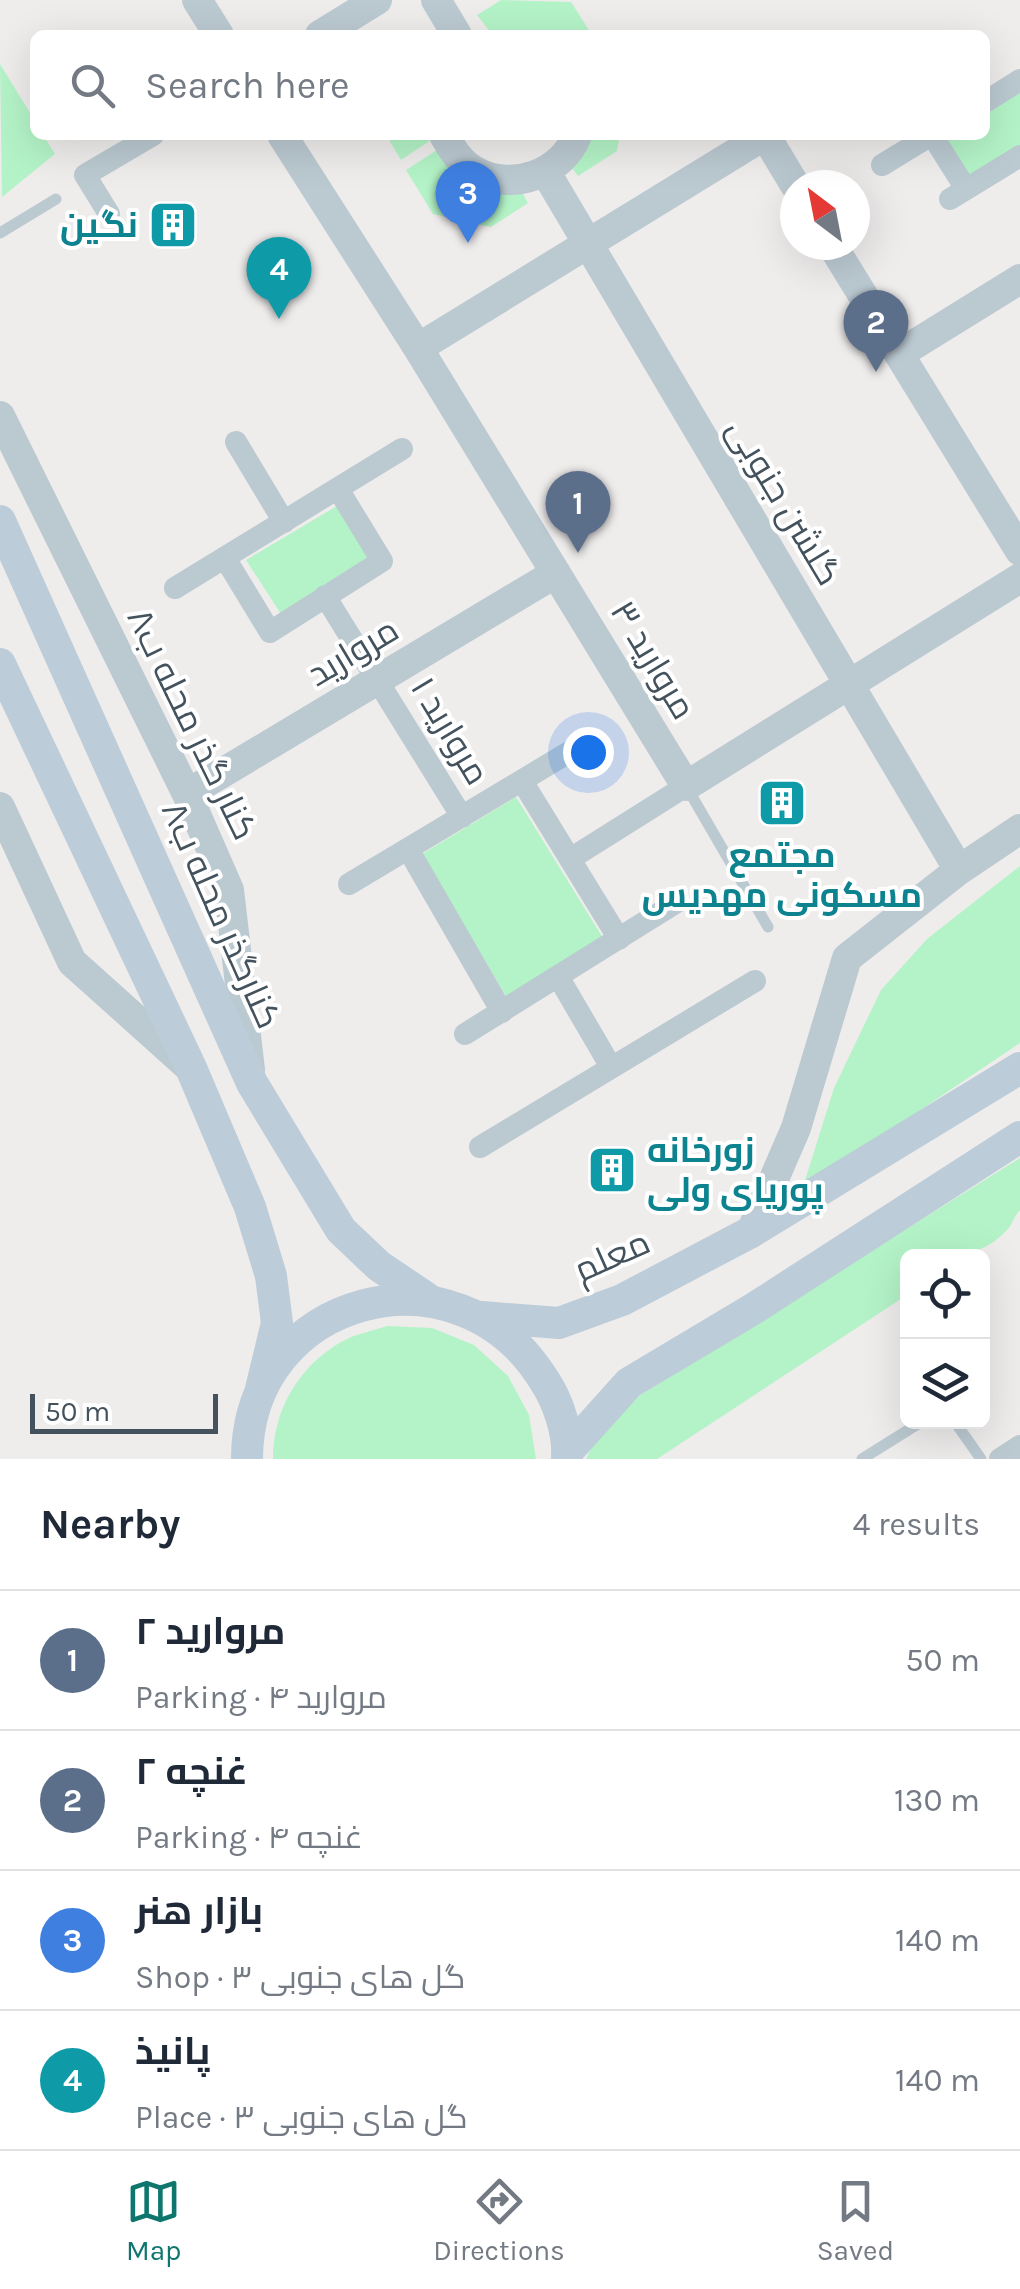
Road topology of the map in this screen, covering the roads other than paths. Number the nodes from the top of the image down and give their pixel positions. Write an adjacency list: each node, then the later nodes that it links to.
1 (197, 0): 4 (street)
2 (377, 0): 5 (street)
3 (436, 0): 6 (street)
4 (216, 30)
5 (328, 30)
6 (455, 30)
7 (1020, 80): 8 (street)
8 (990, 99)
9 (144, 140): 22 (street)
10 (285, 140): 27 (street, مروارید ۳)
11 (447, 140): 20 (street)
12 (574, 140): 20 (street)
13 (758, 140): 24 (street)
14 (768, 140): 19 (street)
15 (924, 140): 18 (street)
16 (934, 140): 17 (street)
17 (1018, 161)
18 (882, 165)
19 (787, 170)
20 (545, 172): 24 (street, گلشن جنوبی)
21 (56, 199): 23 (lane)
22 (108, 214)
23 (0, 234)
24 (587, 244): 27 (street); 43 (street, گلشن جنوبی)
25 (841, 260): 28 (street)
26 (1020, 279): 28 (street)
27 (418, 348): 37 (street, مروارید ۳)
28 (900, 354): 35 (street)
29 (0, 416): 47 (street, کنار گذر محله ب۸)
30 (236, 442): 34 (street)
31 (402, 449): 32 (street)
32 (338, 489): 34 (street); 40 (street)
33 (0, 521): 65 (main road, کنارگذر محله ب۸)
34 (284, 522): 36 (street)
35 (1020, 551)
36 (225, 558): 39 (street); 40 (street)
37 (556, 573): 42 (street, مروارید); 46 (street, مروارید ۳)
38 (1020, 578): 43 (street)
39 (175, 588)
40 (325, 596): 42 (street, مروارید ۱)
41 (0, 664): 63 (main road)
42 (378, 681): 47 (street, مروارید); 49 (street, مروارید ۱)
43 (849, 685): 46 (street); 53 (street, گلشن جنوبی)
44 (576, 748): 45 (street)
45 (522, 781): 49 (street); 52 (street)
46 (686, 786): 52 (street); 56 (lane)
47 (187, 794): 65 (street, کنار گذر محله ب۸)
48 (0, 807): 63 (street)
49 (462, 817): 51 (street)
50 (1020, 829): 53 (street)
51 (408, 850): 54 (street); 60 (street)
52 (570, 859): 57 (street)
53 (959, 870): 68 (street)
54 (349, 884)
55 (677, 902): 57 (street)
56 (768, 927)
57 (619, 939): 58 (street)
58 (559, 978): 60 (street); 62 (street)
59 (755, 981): 62 (street)
60 (502, 1012): 61 (street)
61 (465, 1034)
62 (611, 1067): 67 (street)
63 (191, 1068): 71 (main road)
64 (1020, 1068): 68 (main road, معلم)
65 (252, 1083): 69 (main road, کنارگذر محله ب۸)
66 (1020, 1138): 76 (main road)
67 (480, 1147)
68 (751, 1232): 70 (main road, معلم)
69 (428, 1300): 70 (main road); 71 (main road)
70 (482, 1317): 76 (main road)
71 (261, 1390): 75 (main road)
72 (911, 1429): 77 (lane)
73 (960, 1429): 78 (lane)
74 (1020, 1446): 79 (street)
75 (242, 1452)
76 (567, 1456)
77 (862, 1459)
78 (981, 1459)
79 (1000, 1459)

